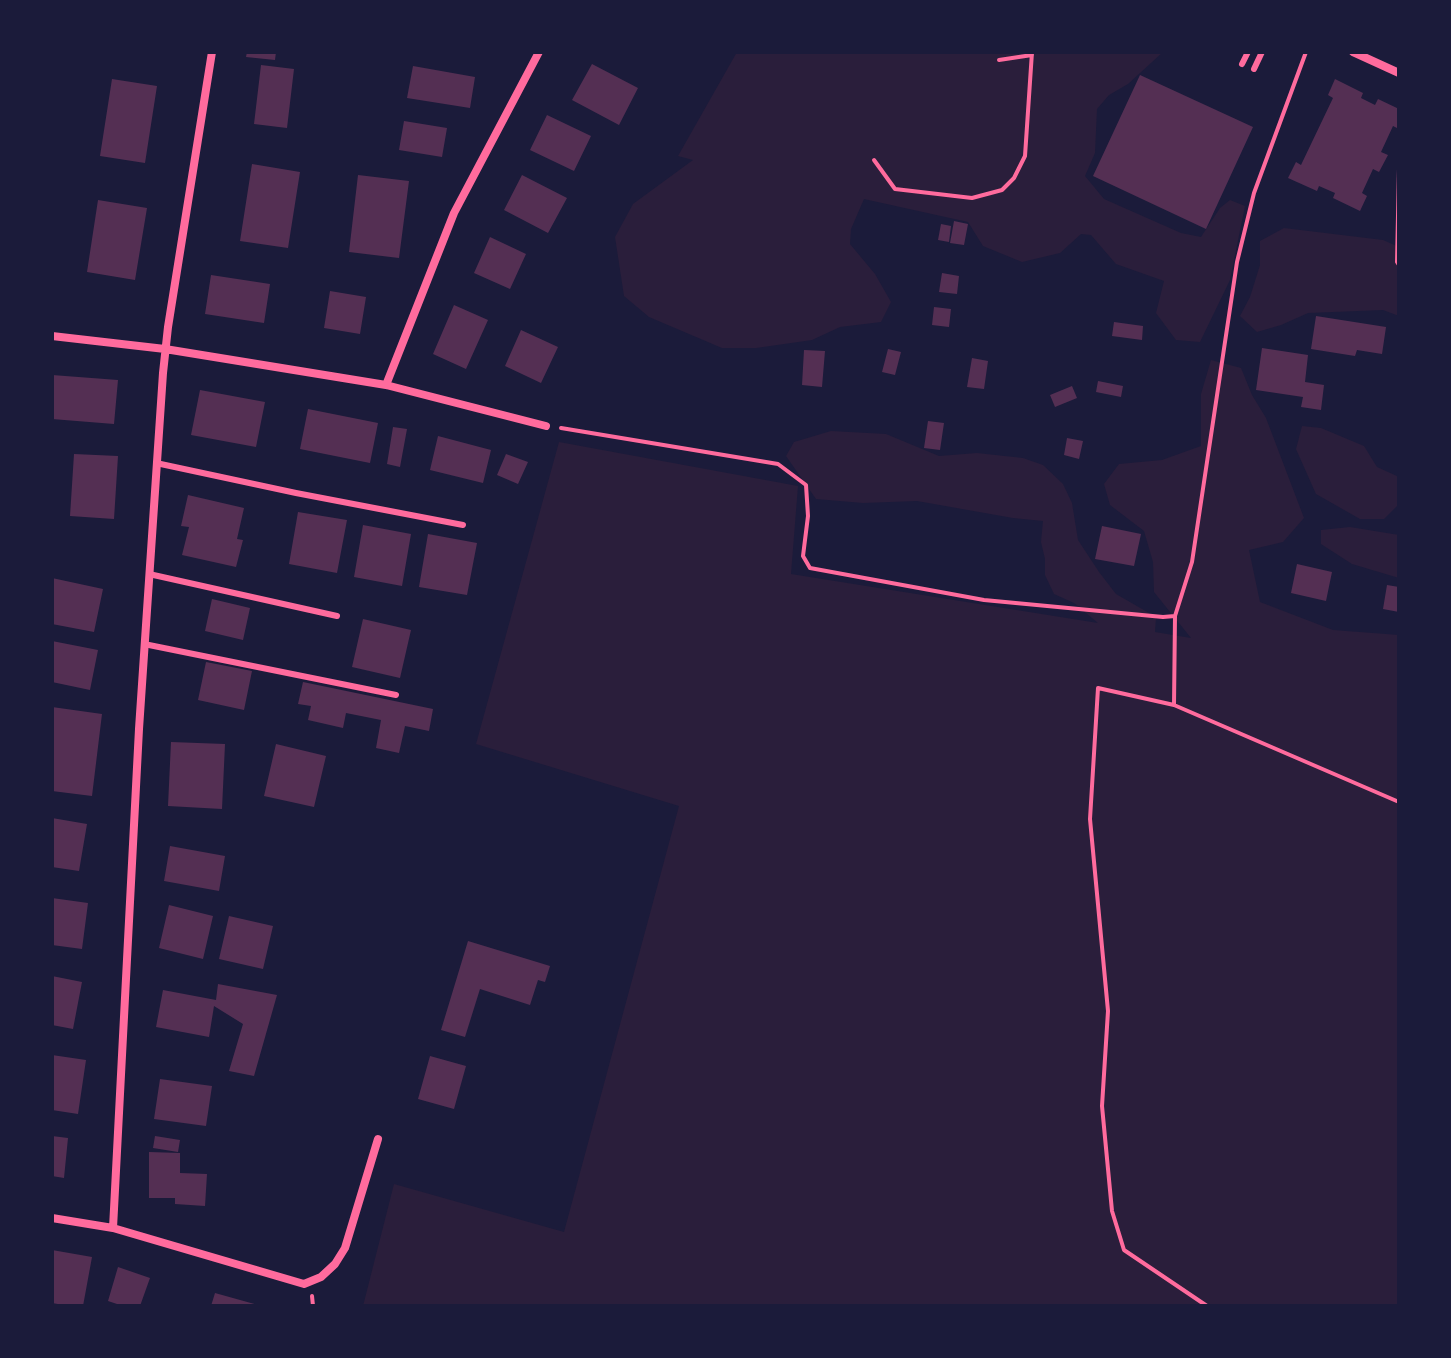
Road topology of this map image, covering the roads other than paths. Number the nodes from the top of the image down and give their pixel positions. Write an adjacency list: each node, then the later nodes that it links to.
1 (212, 52): 10 (street)
2 (539, 52): 11 (street)
3 (1248, 52): 6 (lane)
4 (1262, 52): 7 (lane)
5 (1353, 52): 8 (street)
6 (1242, 64)
7 (1254, 69)
8 (1399, 73)
9 (52, 336): 10 (street)
10 (165, 349): 11 (street); 13 (street)
11 (386, 385): 12 (street)
12 (546, 426)
13 (156, 463): 14 (lane); 15 (street)
14 (463, 525)
15 (149, 574): 16 (lane); 17 (street)
16 (337, 616)
17 (144, 644): 18 (lane); 21 (street)
18 (396, 695)
19 (378, 1139): 21 (street)
20 (52, 1218): 21 (street)
21 (113, 1228)

